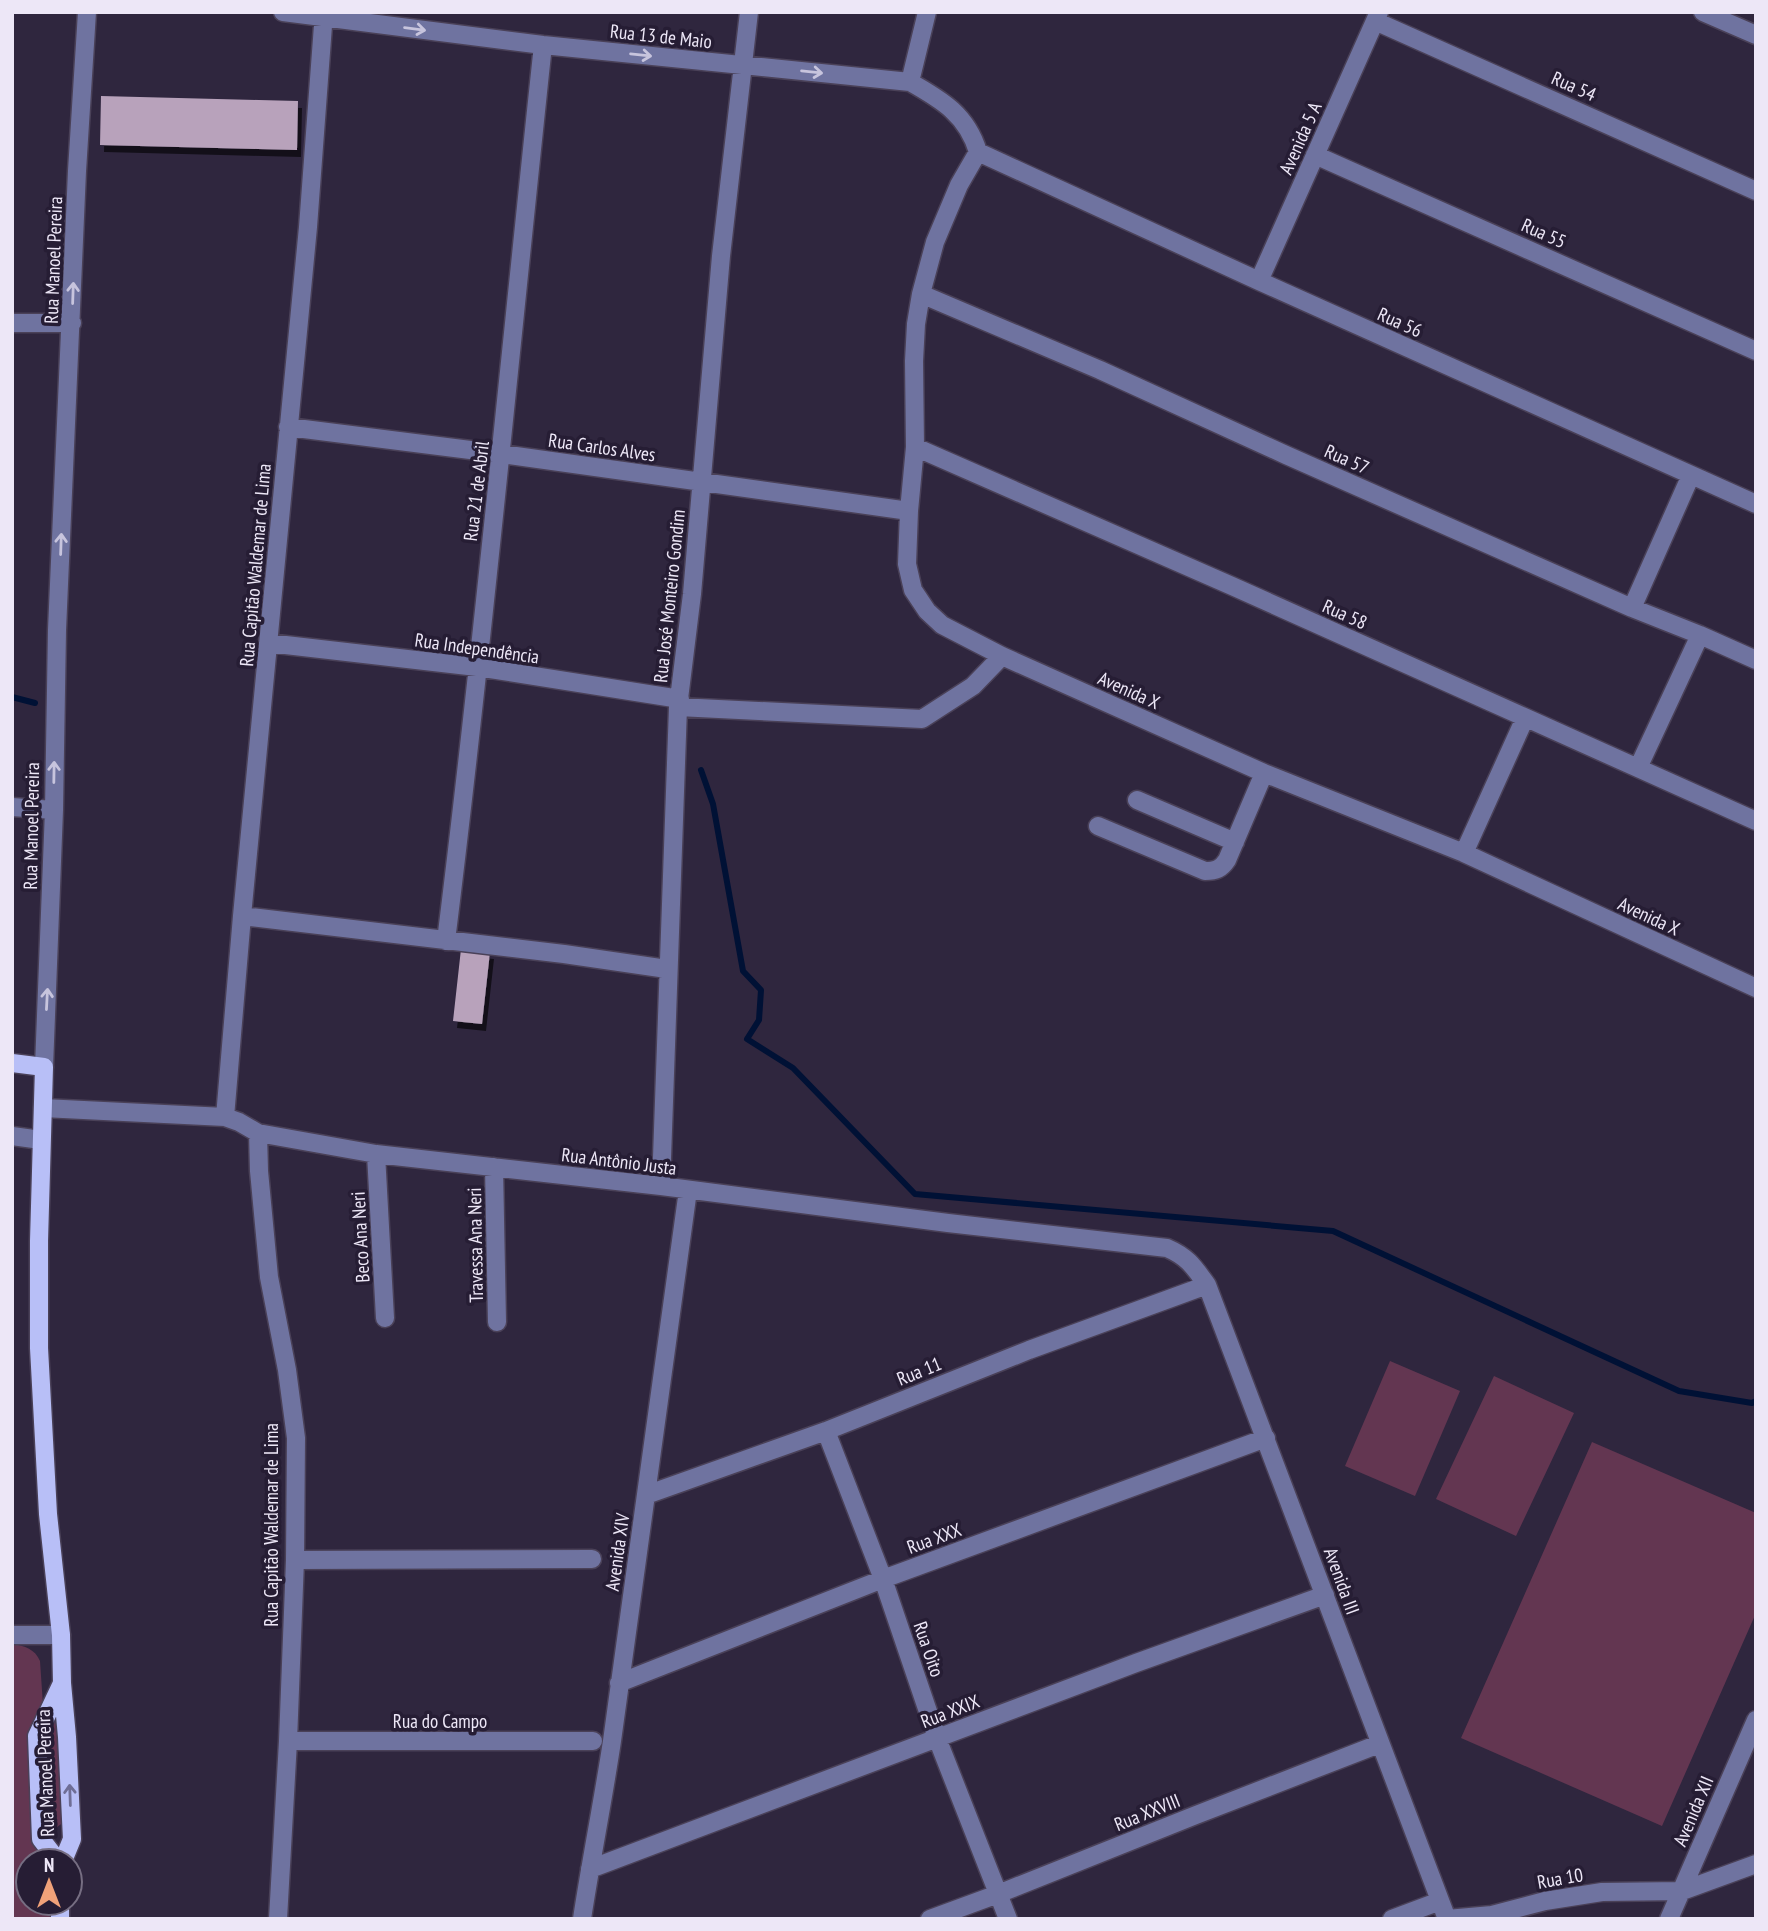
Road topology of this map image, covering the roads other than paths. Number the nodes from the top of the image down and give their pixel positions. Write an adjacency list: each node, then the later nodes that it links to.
1 (87, 12): 18 (street, Rua Manoel Pereira, one-way to 1)
2 (283, 12): 6 (street, Rua 13 de Maio)
3 (749, 12): 10 (street, Rua José Monteiro Gondim)
4 (927, 12): 11 (street)
5 (1703, 12): 8 (street)
6 (324, 14): 9 (street, Rua 13 de Maio, one-way to 9); 20 (street, Rua Capitão Waldemar de Lima)
7 (1377, 16): 13 (street, Avenida 5 A); 14 (street, Rua 54)
8 (1756, 35)
9 (542, 45): 10 (street, Rua 13 de Maio, one-way to 10); 22 (street, Rua 21 de Abril)
10 (744, 66): 11 (street, Rua 13 de Maio, one-way to 11); 24 (street, Rua José Monteiro Gondim)
11 (910, 82): 12 (street)
12 (978, 152): 15 (street, Rua 56); 16 (street, Avenida X)
13 (1315, 155): 15 (street, Avenida 5 A); 19 (street, Rua 55)
14 (1756, 191)
15 (1259, 281): 23 (street, Rua 56)
16 (921, 294): 21 (street, Avenida X); 27 (street, Rua 57)
17 (12, 323): 18 (street)
18 (72, 323): 39 (street, Rua Manoel Pereira, one-way to 18)
19 (1756, 351)
20 (288, 427): 22 (street, Rua Carlos Alves); 29 (street, Rua Capitão Waldemar de Lima)
21 (915, 447): 26 (street, Avenida X); 34 (street, Rua 58)
22 (502, 454): 24 (street, Rua Carlos Alves); 32 (street, Rua 21 de Abril)
23 (1691, 475): 25 (street, Rua 56); 27 (street)
24 (701, 481): 26 (street, Rua Carlos Alves); 33 (street, Rua José Monteiro Gondim)
25 (1756, 504)
26 (909, 511): 30 (street, Avenida X)
27 (1632, 608): 28 (street, Rua 57)
28 (1700, 635): 31 (street, Rua 57); 35 (street)
29 (268, 643): 32 (street, Rua Independência); 44 (street, Rua Capitão Waldemar de Lima)
30 (1002, 656): 33 (street, Rua Independência); 36 (street, Avenida X)
31 (1756, 660)
32 (477, 667): 33 (street, Rua Independência); 45 (street, Rua 21 de Abril)
33 (679, 703): 46 (street, Rua José Monteiro Gondim)
34 (1525, 718): 35 (street, Rua 58); 43 (street)
35 (1637, 768): 40 (street, Rua 58)
36 (1264, 773): 42 (street); 43 (street, Avenida X)
37 (1137, 800): 42 (street)
38 (12, 807): 39 (street)
39 (54, 810): 49 (street, Rua Manoel Pereira, one-way to 39)
40 (1756, 821)
41 (1098, 826): 42 (street)
42 (1235, 842)
43 (1464, 853): 47 (street, Avenida X)
44 (242, 916): 45 (street); 51 (street, Rua Capitão Waldemar de Lima)
45 (446, 941): 46 (street)
46 (667, 969): 57 (street, Rua José Monteiro Gondim)
47 (1756, 988)
48 (12, 1063): 49 (main road)
49 (44, 1067): 50 (main road, Rua Manoel Pereira)
50 (43, 1108): 51 (street, Rua Antônio Justa); 54 (main road, Rua Manoel Pereira)
51 (225, 1117): 52 (street, Rua Antônio Justa)
52 (258, 1133): 55 (street, Rua Antônio Justa); 67 (street, Rua Capitão Waldemar de Lima)
53 (12, 1136): 54 (street)
54 (41, 1140): 71 (main road, Rua Manoel Pereira)
55 (376, 1154): 56 (street, Rua Antônio Justa); 61 (street, Beco Ana Neri)
56 (494, 1167): 57 (street, Rua Antônio Justa); 62 (street, Travessa Ana Neri)
57 (661, 1186): 58 (street, Rua Antônio Justa)
58 (688, 1191): 59 (street, Rua Antônio Justa); 65 (street, Avenida XIV)
59 (1190, 1261): 60 (street, Avenida III)
60 (1207, 1285): 63 (street, Rua 11); 64 (street, Avenida III)
61 (385, 1318)
62 (497, 1322)
63 (826, 1431): 65 (street, Rua 11); 68 (street, Rua Oito)
64 (1266, 1438): 68 (street, Rua XXX); 69 (street, Avenida III)
65 (646, 1495): 73 (street, Avenida XIV)
66 (592, 1559): 67 (street)
67 (295, 1560): 76 (street, Rua Capitão Waldemar de Lima)
68 (883, 1579): 73 (street, Rua XXX); 75 (street, Rua Oito)
69 (1325, 1595): 75 (street, Rua XXIX); 78 (street, Avenida III)
70 (12, 1635): 71 (street)
71 (61, 1635): 72 (main road, Rua Manoel Pereira)
72 (62, 1683): 79 (main road, Rua Manoel Pereira); 80 (main road, Rua Manoel Pereira, one-way to 72)
73 (620, 1683): 82 (street, Avenida XIV)
74 (1756, 1720): 83 (street, Avenida XII)
75 (937, 1738): 82 (street, Rua XXIX); 84 (street, Rua Oito)
76 (288, 1741): 77 (street, Rua do Campo); 86 (street, Rua Capitão Waldemar de Lima)
77 (593, 1741)
78 (1379, 1744): 84 (street, Rua XXVIII); 85 (street, Avenida III)
79 (48, 1847)
80 (68, 1847)
81 (1756, 1864): 83 (street, Rua 10)
82 (590, 1869): 87 (street, Avenida XIV)
83 (1682, 1891): 91 (street, Rua 10); 92 (street, Avenida XII)
84 (999, 1894): 88 (street, Rua XXVIII); 89 (street, Rua Oito)
85 (1440, 1901): 90 (street); 91 (street, Avenida III)
86 (278, 1919)
87 (582, 1919)
88 (930, 1919)
89 (1008, 1919)
90 (1392, 1919)
91 (1447, 1919)
92 (1669, 1919)

